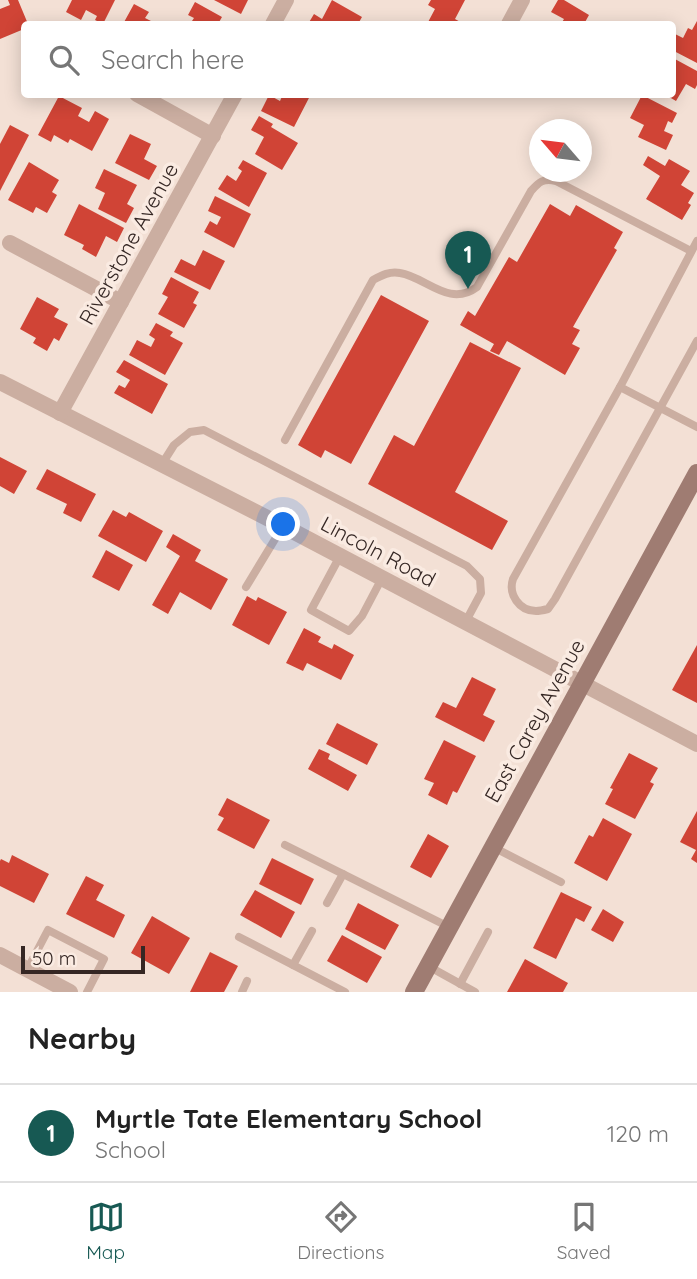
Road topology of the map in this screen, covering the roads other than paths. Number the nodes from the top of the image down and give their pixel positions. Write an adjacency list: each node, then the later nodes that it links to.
1 (286, 0): 3 (street)
2 (522, 0): 4 (street)
3 (275, 21)
4 (511, 21)
5 (144, 98): 7 (street)
6 (233, 98): 7 (street, Riverstone Avenue)
7 (213, 136): 11 (street, Riverstone Avenue)
8 (697, 241): 10 (lane)
9 (10, 243): 11 (street)
10 (691, 251): 14 (lane); 18 (lane)
11 (121, 302): 16 (street, Riverstone Avenue)
12 (697, 341): 15 (lane)
13 (0, 382): 16 (street, Lincoln Road)
14 (620, 387): 15 (lane); 15 (lane)
15 (660, 408): 17 (lane)
16 (61, 413): 19 (street, Lincoln Road)
17 (697, 426)
18 (285, 440)
19 (162, 464): 21 (street, Lincoln Road); 25 (lane)
20 (697, 473): 26 (main road, East Carey Avenue)
21 (283, 526): 22 (street, Lincoln Road); 24 (lane)
22 (340, 556): 23 (street, Lincoln Road); 23 (lane)
23 (382, 578): 25 (street, Lincoln Road)
24 (246, 587)
25 (466, 621): 26 (street, Lincoln Road)
26 (582, 684): 27 (street, Lincoln Road); 29 (main road, East Carey Avenue)
27 (697, 744)
28 (285, 845): 30 (lane)
29 (493, 847): 31 (lane); 33 (main road, East Carey Avenue)
30 (343, 874): 32 (lane); 33 (lane)
31 (561, 882)
32 (327, 903)
33 (449, 927): 39 (main road, East Carey Avenue)
34 (312, 931): 38 (lane)
35 (488, 932): 42 (lane)
36 (239, 937): 38 (lane)
37 (0, 955): 40 (street)
38 (293, 965): 46 (lane)
39 (428, 966): 42 (lane); 47 (main road, East Carey Avenue)
40 (27, 970): 43 (street); 44 (lane)
41 (247, 981): 45 (lane)
42 (460, 984): 48 (lane)
43 (70, 992)
44 (87, 992)
45 (242, 992)
46 (345, 992)
47 (414, 992)
48 (475, 992)

